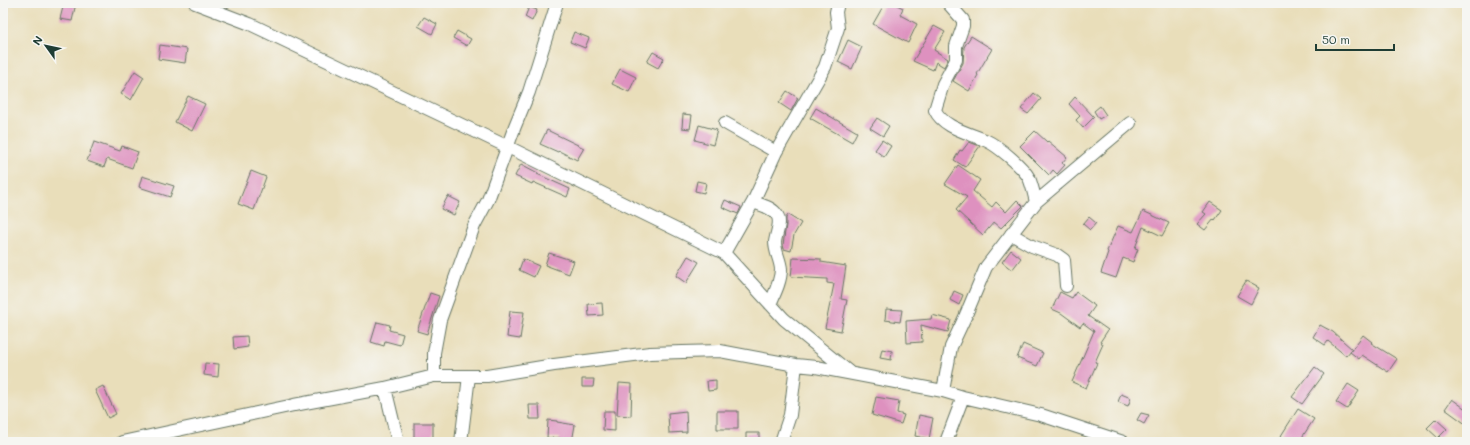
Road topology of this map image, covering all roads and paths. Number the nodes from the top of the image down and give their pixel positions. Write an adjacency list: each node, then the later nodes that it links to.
1 (194, 3): 7 (street)
2 (557, 3): 7 (street)
3 (838, 3): 8 (street)
4 (948, 3): 10 (street)
5 (725, 123): 8 (street)
6 (1130, 123): 10 (street)
7 (508, 147): 12 (street); 17 (street)
8 (776, 152): 9 (street)
9 (753, 202): 12 (street); 14 (street)
10 (1036, 202): 11 (street)
11 (1011, 234): 13 (street); 20 (street)
12 (724, 253): 14 (street)
13 (1066, 286)
14 (770, 304): 16 (street)
15 (796, 365): 16 (street); 18 (street); 27 (street)
16 (851, 374): 20 (street)
17 (434, 376): 18 (street); 19 (street)
18 (468, 376): 26 (street)
19 (385, 388): 23 (street); 25 (street)
20 (943, 391): 21 (street)
21 (963, 397): 22 (street); 28 (street)
22 (1087, 437): 29 (street)
23 (145, 440): 24 (street)
24 (122, 442)
25 (398, 442)
26 (462, 442)
27 (781, 442)
28 (946, 442)
29 (1123, 442)

